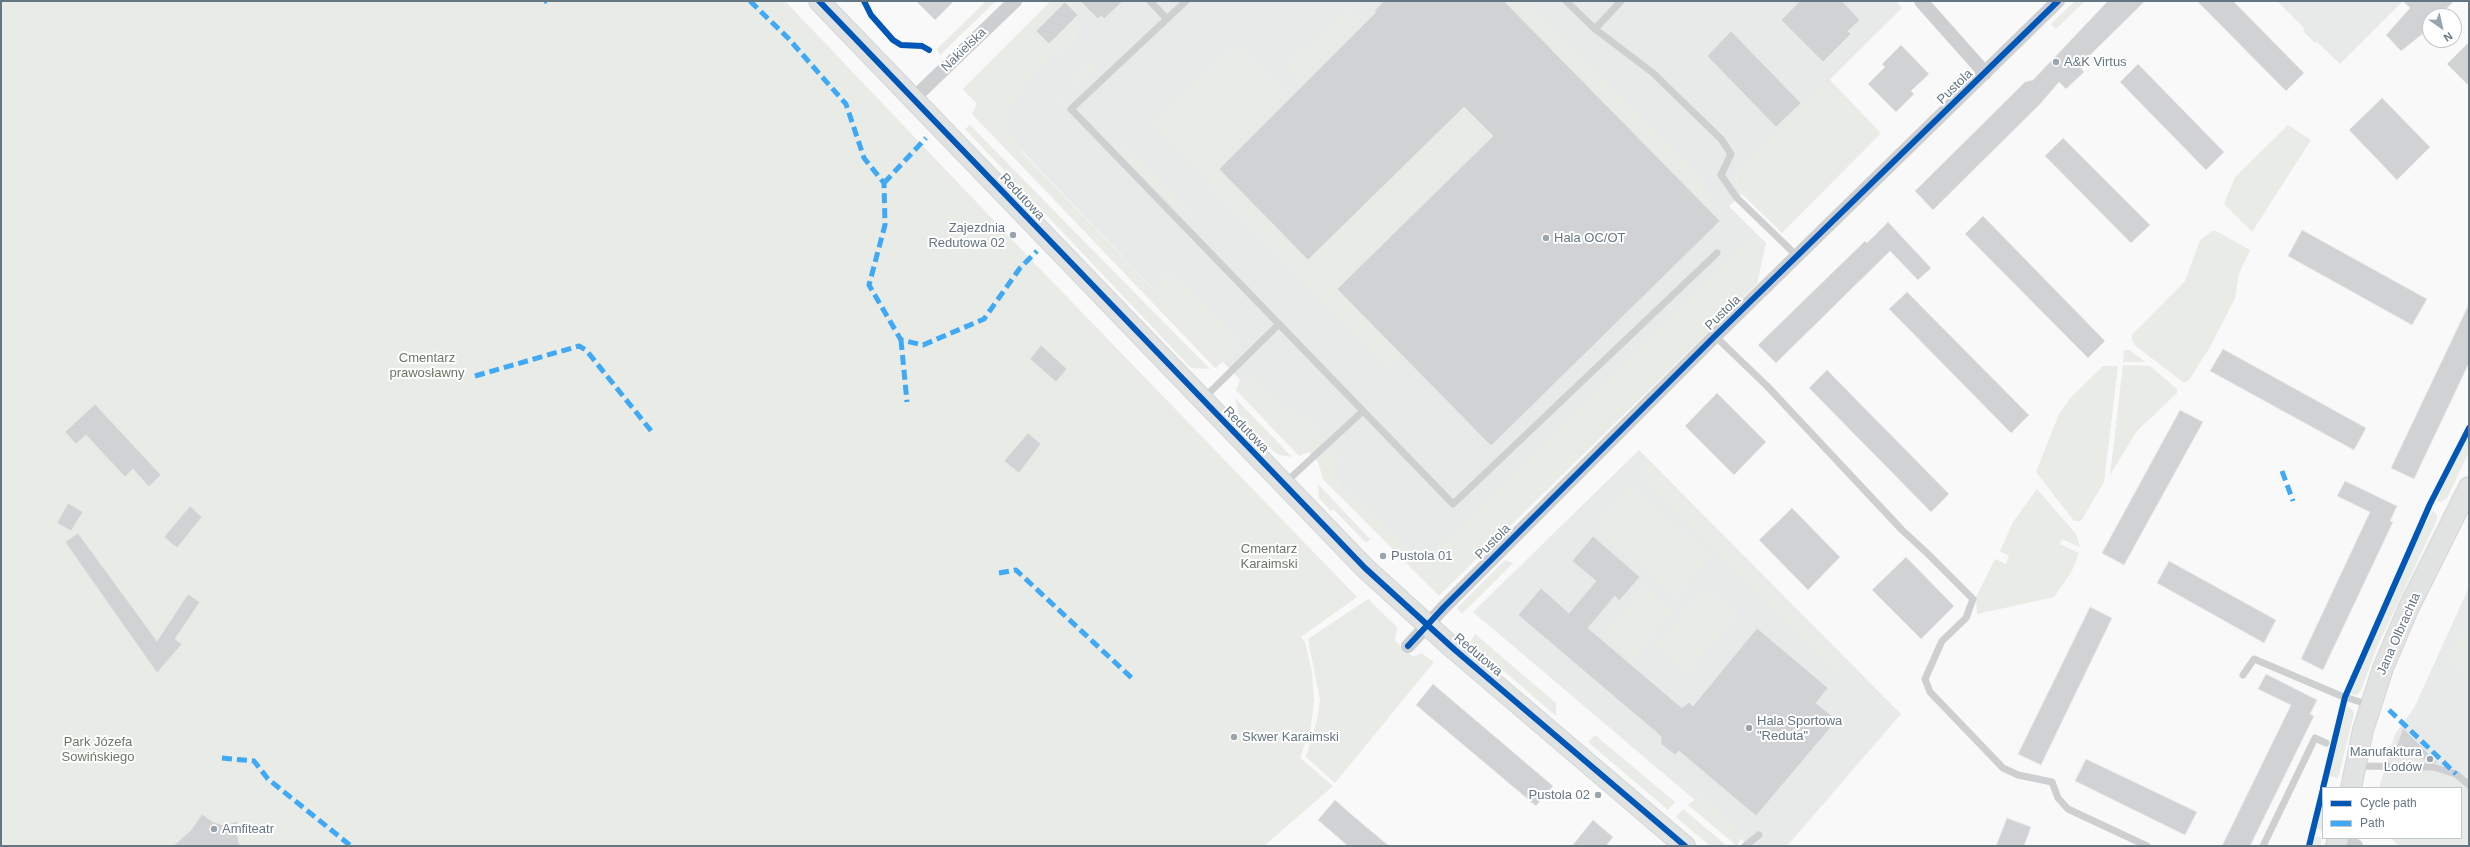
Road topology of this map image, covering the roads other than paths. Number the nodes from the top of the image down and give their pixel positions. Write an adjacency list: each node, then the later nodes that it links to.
1 (819, 1): 12 (street, Redutowa)
2 (1014, 1): 12 (street, Nakielska)
3 (1150, 1): 9 (lane)
4 (1186, 1): 9 (lane)
5 (1566, 1): 10 (lane)
6 (1621, 1): 10 (lane)
7 (1921, 1): 11 (street)
8 (2058, 1): 11 (street, Pustola)
9 (1167, 19): 15 (lane)
10 (1595, 29): 14 (lane)
11 (1985, 73): 14 (street, Pustola)
12 (914, 98): 17 (street, Redutowa)
13 (1717, 253): 18 (lane)
14 (1797, 256): 16 (street, Pustola)
15 (1279, 324): 17 (lane); 18 (lane)
16 (1715, 336): 21 (street, Pustola); 33 (lane)
17 (1202, 400): 19 (street, Redutowa)
18 (1363, 410): 19 (lane)
19 (1284, 484): 21 (street, Redutowa)
20 (2469, 488): 24 (street, Jana Olbrachta)
21 (1427, 626): 22 (street, Pustola); 31 (street, Redutowa)
22 (1408, 646)
23 (2243, 675): 24 (lane)
24 (2370, 705): 26 (street, Jana Olbrachta)
25 (2326, 744): 34 (lane)
26 (2357, 766): 27 (lane); 28 (street, Jana Olbrachta)
27 (2469, 785)
28 (2351, 787)
29 (1759, 836): 32 (lane)
30 (2337, 841): 35 (street)
31 (1679, 844)
32 (1745, 846)
33 (2147, 846)
34 (2263, 846)
35 (2356, 846)

